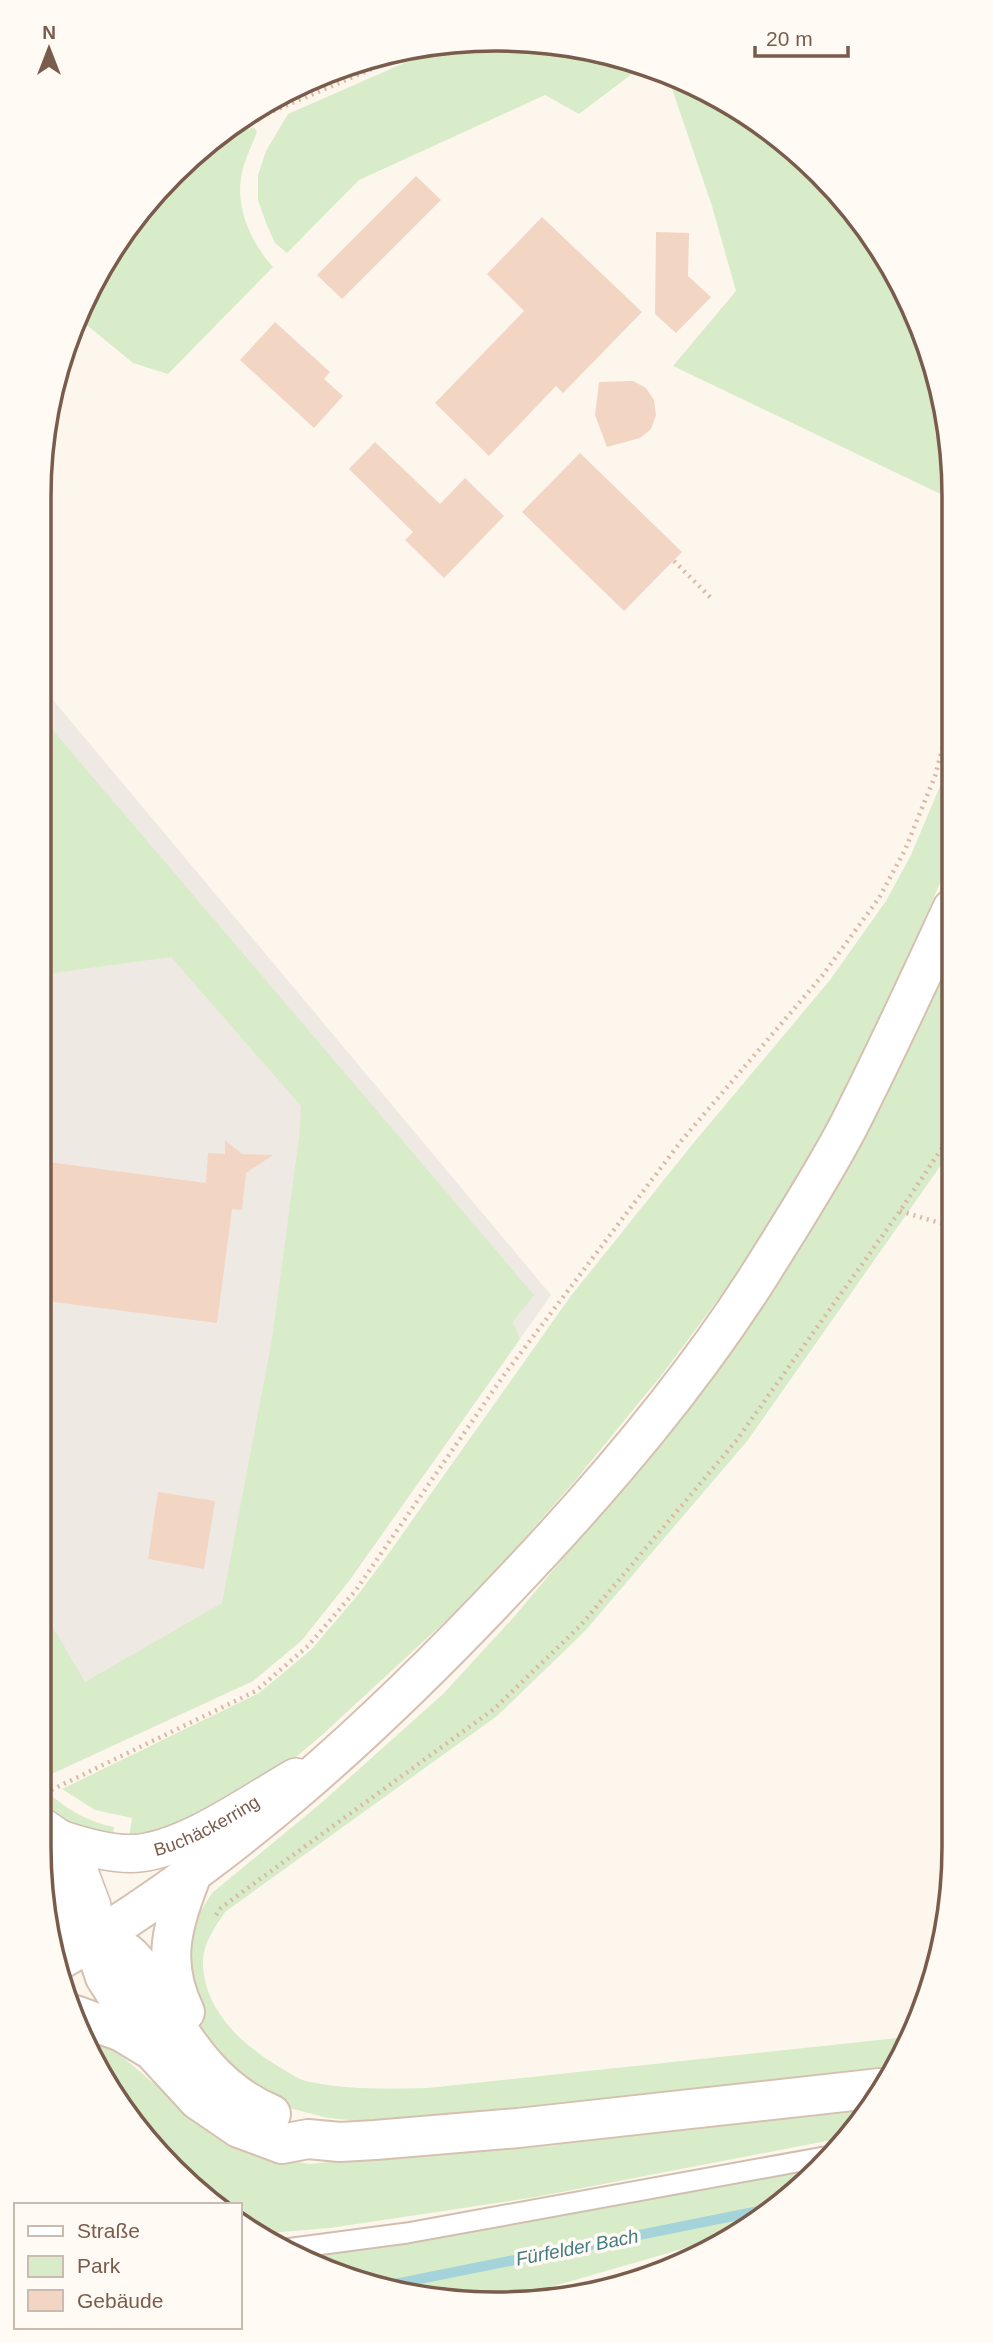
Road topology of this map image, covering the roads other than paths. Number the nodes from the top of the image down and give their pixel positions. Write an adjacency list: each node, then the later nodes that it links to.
1 (942, 931): 2 (main road)
2 (339, 1752): 3 (street, Buchäckerring); 5 (main road)
3 (51, 1844)
4 (51, 1848): 6 (street, Buchäckerring)
5 (192, 1874): 6 (main road); 11 (main road)
6 (93, 1941): 7 (main road); 9 (main road); 11 (main road)
7 (65, 1957)
8 (86, 2019): 9 (main road)
9 (152, 2050): 11 (main road)
10 (870, 2089): 11 (main road)
11 (298, 2130)
12 (815, 2159): 13 (lane)
13 (301, 2247)

